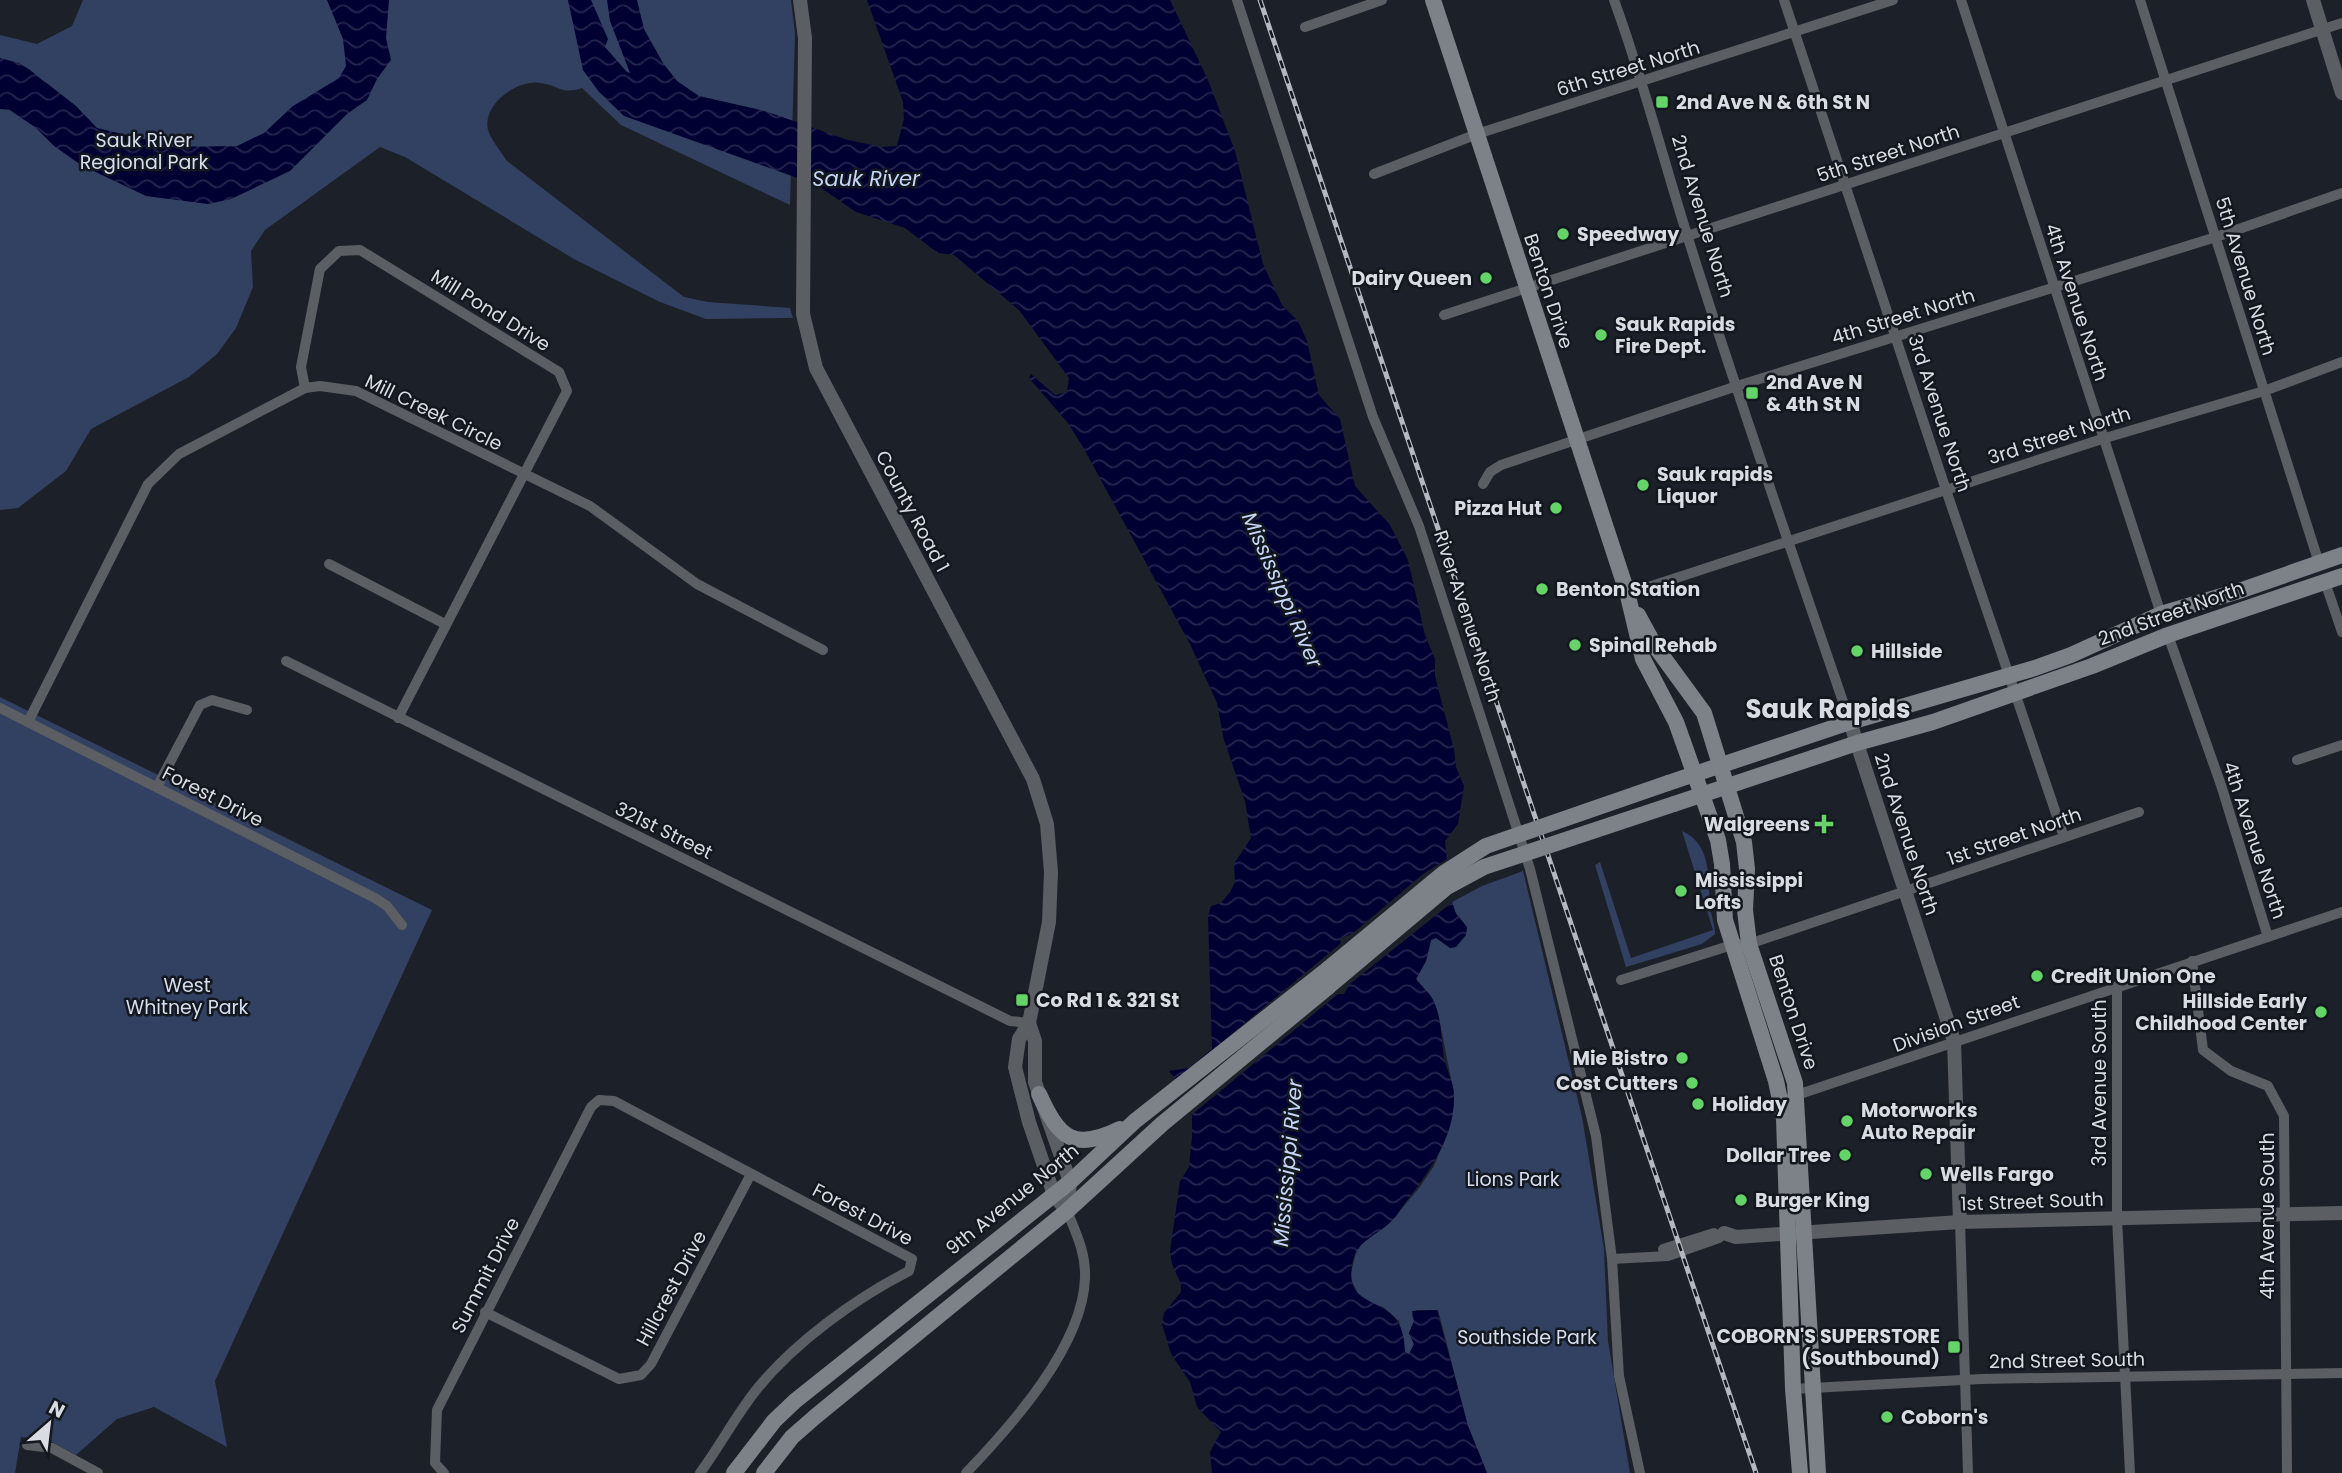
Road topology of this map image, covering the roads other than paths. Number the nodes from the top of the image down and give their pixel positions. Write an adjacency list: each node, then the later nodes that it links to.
1 (800, 0): 78 (street, County Road 1)
2 (1237, 0): 94 (street, River Avenue North)
3 (1382, 0): 12 (street)
4 (1433, 0): 18 (main road, Benton Drive)
5 (1614, 0): 15 (street, 2nd Avenue North)
6 (1784, 0): 14 (street, 3rd Avenue North)
7 (1894, 0): 14 (street, 6th Street North)
8 (1961, 0): 19 (street, 4th Avenue North)
9 (2140, 0): 16 (street, 5th Avenue North)
10 (2313, 0): 13 (street)
11 (2342, 23): 13 (street, 5th Street North)
12 (1305, 27)
13 (2323, 29): 16 (street, 5th Street North); 17 (street)
14 (1795, 34): 15 (street, 6th Street North); 21 (street, 3rd Avenue North)
15 (1644, 80): 18 (street, 6th Street North); 23 (street, 2nd Avenue North)
16 (2166, 82): 19 (street, 5th Street North); 24 (street, 5th Avenue North)
17 (2342, 93)
18 (1477, 134): 20 (street, 6th Street North); 26 (main road, Benton Drive)
19 (2005, 134): 21 (street, 5th Street North); 25 (street, 4th Avenue North)
20 (1374, 174)
21 (1845, 184): 23 (street, 5th Street North); 28 (street, 3rd Avenue North)
22 (2342, 193): 24 (street, 4th Street North)
23 (1688, 237): 26 (street, 5th Street North); 30 (street, 2nd Avenue North)
24 (2216, 237): 25 (street, 4th Street North); 32 (street, 5th Avenue North)
25 (2056, 288): 28 (street, 4th Street North); 33 (street, 4th Avenue North)
26 (1526, 289): 27 (street, 5th Street North); 34 (main road, Benton Drive)
27 (1444, 315)
28 (1898, 336): 30 (street, 4th Street North); 37 (street, 3rd Avenue North)
29 (2342, 362): 32 (street, 3rd Street North)
30 (1737, 386): 34 (street, 4th Street North); 38 (street, 2nd Avenue North)
31 (305, 388): 35 (street, Mill Creek Circle); 35 (street, Mill Pond Drive); 56 (street, Mill Creek Circle)
32 (2264, 391): 33 (street, 3rd Street North); 40 (street, 5th Avenue North)
33 (2102, 439): 37 (street, 3rd Street North); 45 (street, 4th Avenue North)
34 (1576, 440): 36 (street, 4th Street North); 44 (main road, Benton Drive)
35 (523, 475): 46 (street, Mill Pond Drive); 49 (street, Mill Creek Circle)
36 (1483, 484)
37 (1946, 490): 38 (street, 3rd Street North); 51 (street, 3rd Avenue North)
38 (1788, 543): 44 (street, 3rd Street North); 57 (street, 2nd Avenue North)
39 (2342, 555): 40 (main road)
40 (2319, 563): 45 (main road)
41 (329, 564): 46 (street)
42 (2342, 576): 43 (main road, 2nd Street North)
43 (2325, 582): 47 (street); 48 (main road, 2nd Street North)
44 (1627, 594): 61 (main road, Benton Drive); 62 (main road, Benton Drive)
45 (2161, 614): 51 (main road)
46 (445, 624): 55 (street, Mill Pond Drive)
47 (2342, 632)
48 (2168, 635): 52 (main road, 2nd Street North); 72 (street, 4th Avenue North)
49 (822, 650)
50 (286, 661): 55 (street, 321st Street)
51 (2009, 676): 52 (street, 3rd Avenue North); 57 (main road)
52 (2016, 693): 58 (main road, 2nd Street North); 68 (street, 3rd Avenue North)
53 (0, 708): 56 (street, Forest Drive)
54 (247, 710): 64 (street)
55 (398, 718): 78 (street, 321st Street)
56 (28, 722): 64 (street, Forest Drive)
57 (1850, 722): 58 (street, 2nd Avenue North); 61 (main road)
58 (1857, 743): 63 (main road, 2nd Street North); 69 (street, 2nd Avenue North)
59 (2342, 745): 60 (street)
60 (2297, 760)
61 (1720, 764): 62 (main road); 63 (main road, Benton Drive)
62 (1692, 773): 65 (main road, Benton Drive); 83 (main road, 9th Avenue North, bridge)
63 (1726, 787): 65 (main road, 2nd Street North); 74 (main road, Benton Drive)
64 (157, 788): 71 (street, Forest Drive)
65 (1702, 795): 66 (main road, 2nd Street North); 73 (main road, Benton Drive)
66 (1674, 804): 87 (main road, 9th Avenue North, bridge)
67 (2139, 812): 68 (street, 1st Street North)
68 (2064, 837): 69 (street, 1st Street North)
69 (1906, 892): 74 (street, 1st Street North); 79 (street, 2nd Avenue North)
70 (2342, 912): 72 (street, Division Street)
71 (402, 925)
72 (2268, 937): 75 (street, Division Street)
73 (1732, 944): 74 (street, 1st Street North); 76 (street, 1st Street North); 81 (main road, Benton Drive)
74 (1749, 944): 81 (main road, Benton Drive)
75 (2192, 961): 77 (street, Division Street); 89 (street, 4th Avenue South)
76 (1621, 980)
77 (2116, 986): 79 (street, Division Street); 90 (street, 3rd Avenue South)
78 (1029, 1023): 80 (street, County Road 1); 86 (street, County Road 1)
79 (1954, 1041): 81 (street, Division Street); 91 (street, 2nd Avenue North)
80 (1039, 1094): 83 (main road); 85 (street, County Road 1)
81 (1789, 1098): 93 (main road, Benton Drive)
82 (599, 1100): 84 (street, Forest Drive); 95 (street, Summit Drive)
83 (1135, 1121): 85 (main road, 9th Avenue North)
84 (751, 1174): 95 (street, Hillcrest Drive); 105 (street, Forest Drive)
85 (1070, 1182): 86 (main road, 9th Avenue North); 87 (street)
86 (1054, 1195): 87 (street); 106 (main road, 9th Avenue North)
87 (1067, 1211): 107 (main road, 9th Avenue North); 108 (street)
88 (2342, 1213): 89 (street, 1st Street South)
89 (2283, 1216): 90 (street, 1st Street South); 97 (street, 4th Avenue South)
90 (2117, 1218): 91 (street, 1st Street South); 98 (street, 3rd Avenue South)
91 (1960, 1222): 93 (street, 1st Street South); 99 (street)
92 (1724, 1233): 93 (street, 1st Street South); 94 (street, 1st Street South)
93 (1797, 1233): 100 (main road, Benton Drive); 101 (main road, Benton Drive)
94 (1612, 1259): 109 (street, River Avenue North)
95 (485, 1312): 104 (street, Summit Drive)
96 (2342, 1373): 97 (street, 2nd Street South)
97 (2286, 1374): 98 (street, 2nd Street South); 114 (street, 4th Avenue South)
98 (2127, 1375): 99 (street, 2nd Street South); 113 (street, 3rd Avenue South)
99 (1964, 1380): 100 (street, 2nd Street South); 112 (street)
100 (1812, 1388): 101 (street, 2nd Street South); 111 (main road, Benton Drive)
101 (1793, 1389): 110 (main road, Benton Drive)
102 (27, 1445): 103 (street)
103 (98, 1473)
104 (444, 1473)
105 (700, 1473)
106 (734, 1473)
107 (764, 1473)
108 (966, 1473)
109 (1640, 1473)
110 (1800, 1473)
111 (1818, 1473)
112 (1968, 1473)
113 (2130, 1473)
114 (2287, 1473)

